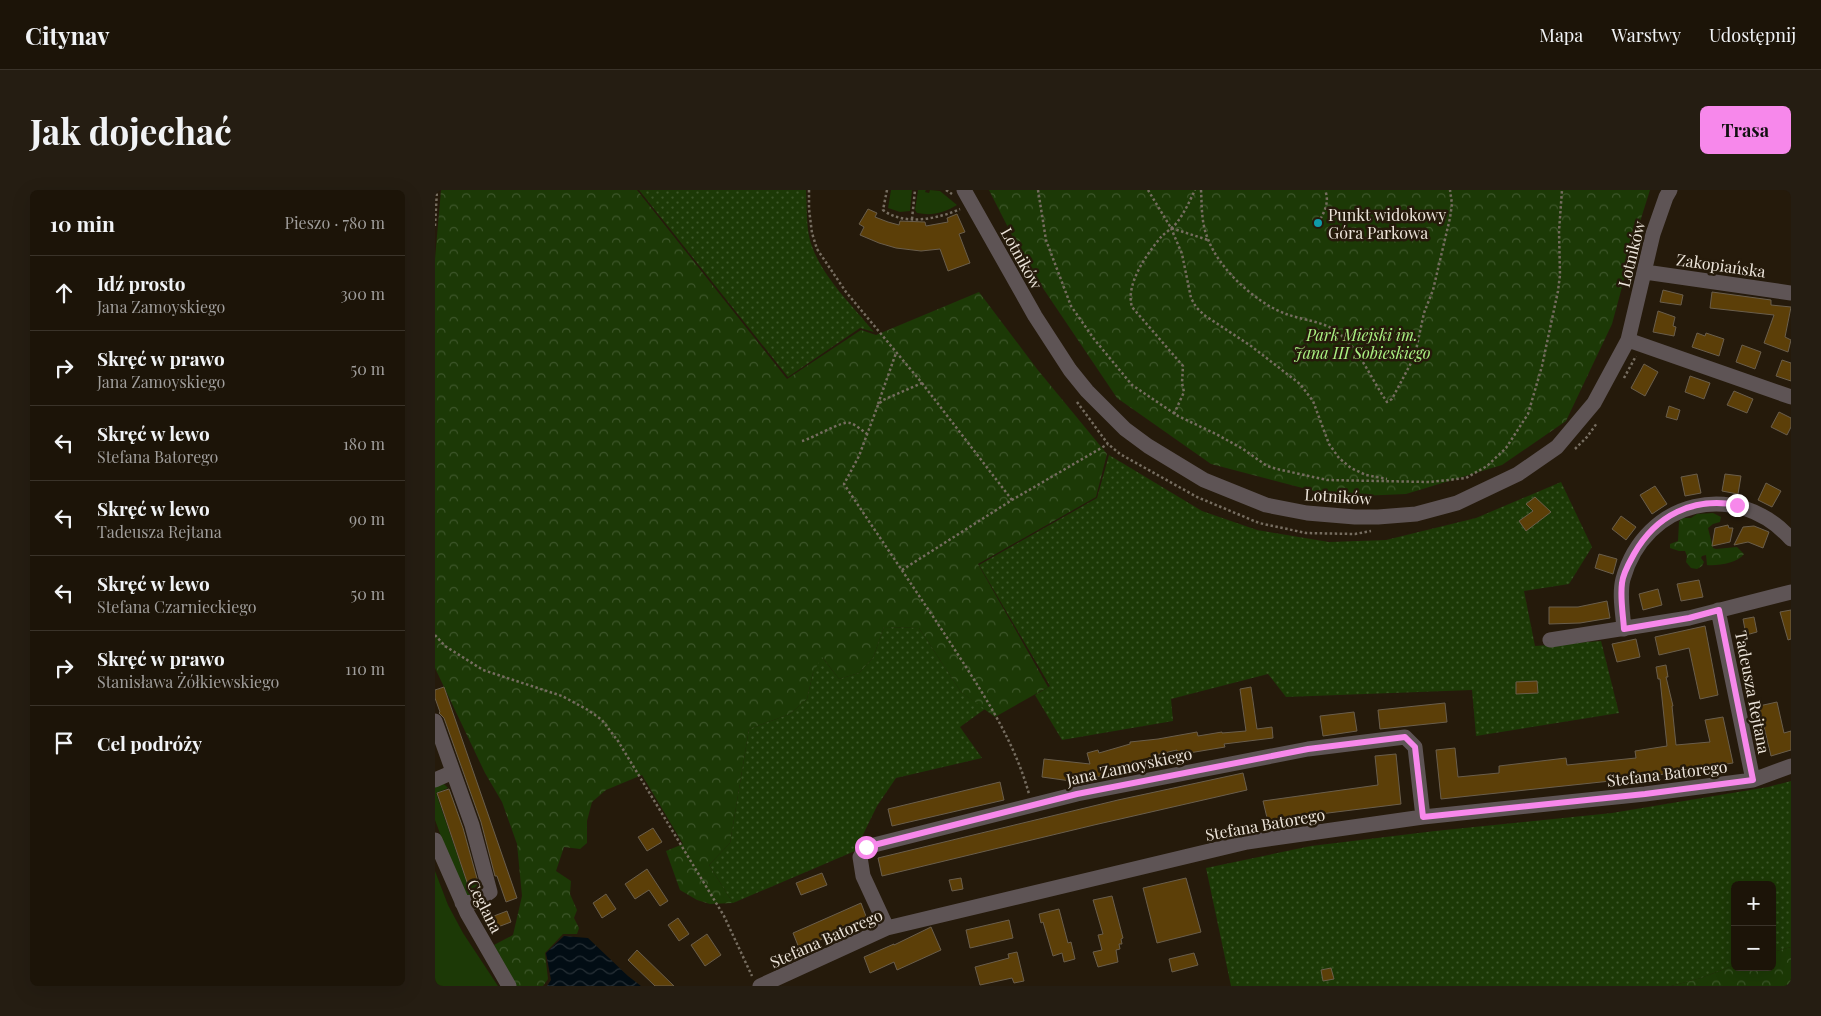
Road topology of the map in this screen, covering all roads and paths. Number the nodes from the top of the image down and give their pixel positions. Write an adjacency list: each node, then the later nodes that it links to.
1 (437, 190): 18 (path)
2 (809, 190): 24 (path)
3 (887, 190): 16 (path)
4 (915, 190): 16 (path)
5 (946, 190): 14 (path)
6 (1038, 190): 30 (path)
7 (1149, 190): 19 (path)
8 (1195, 190): 19 (path)
9 (1201, 190): 20 (path)
10 (1325, 190): 17 (path)
11 (1449, 190): 20 (path)
12 (1562, 190): 36 (path)
13 (1670, 190): 21 (street, Lotników)
14 (958, 192): 23 (street, Lotników)
15 (963, 206): 16 (path)
16 (912, 219)
17 (1318, 223)
18 (435, 226)
19 (1171, 228): 20 (path); 30 (path); 36 (path)
20 (1208, 240)
21 (1645, 272): 22 (street, Zakopiańska); 23 (street, Lotników)
22 (1791, 293)
23 (1634, 343): 26 (path); 28 (street)
24 (896, 353): 25 (path); 29 (path)
25 (922, 383): 29 (path); 37 (path)
26 (1621, 383)
27 (1074, 397): 34 (path)
28 (1791, 397)
29 (878, 405): 32 (path)
30 (1174, 414): 36 (path)
31 (1597, 422): 35 (path)
32 (867, 434): 33 (path); 40 (path)
33 (802, 441)
34 (1107, 444): 37 (path); 38 (path)
35 (1573, 450)
36 (1392, 481)
37 (1012, 500): 40 (path)
38 (1373, 531)
39 (1791, 539): 43 (street)
40 (902, 570): 51 (path)
41 (1791, 592): 42 (street)
42 (1719, 610): 43 (street); 50 (street, Tadeusza Rejtana)
43 (1624, 629): 45 (street)
44 (435, 636): 56 (path)
45 (1550, 640)
46 (435, 721): 48 (street)
47 (1791, 766): 50 (street, Stefana Batorego)
48 (453, 772): 49 (street); 54 (street)
49 (435, 780)
50 (1753, 780): 52 (street, Stefana Batorego)
51 (1033, 805): 52 (street, Jana Zamoyskiego); 55 (street, Jana Zamoyskiego)
52 (1423, 817): 55 (street, Stefana Batorego)
53 (435, 840): 54 (street, Ceglana)
54 (462, 903): 57 (street, Ceglana)
55 (887, 928): 56 (street, Stefana Batorego)
56 (757, 982)
57 (509, 986)

